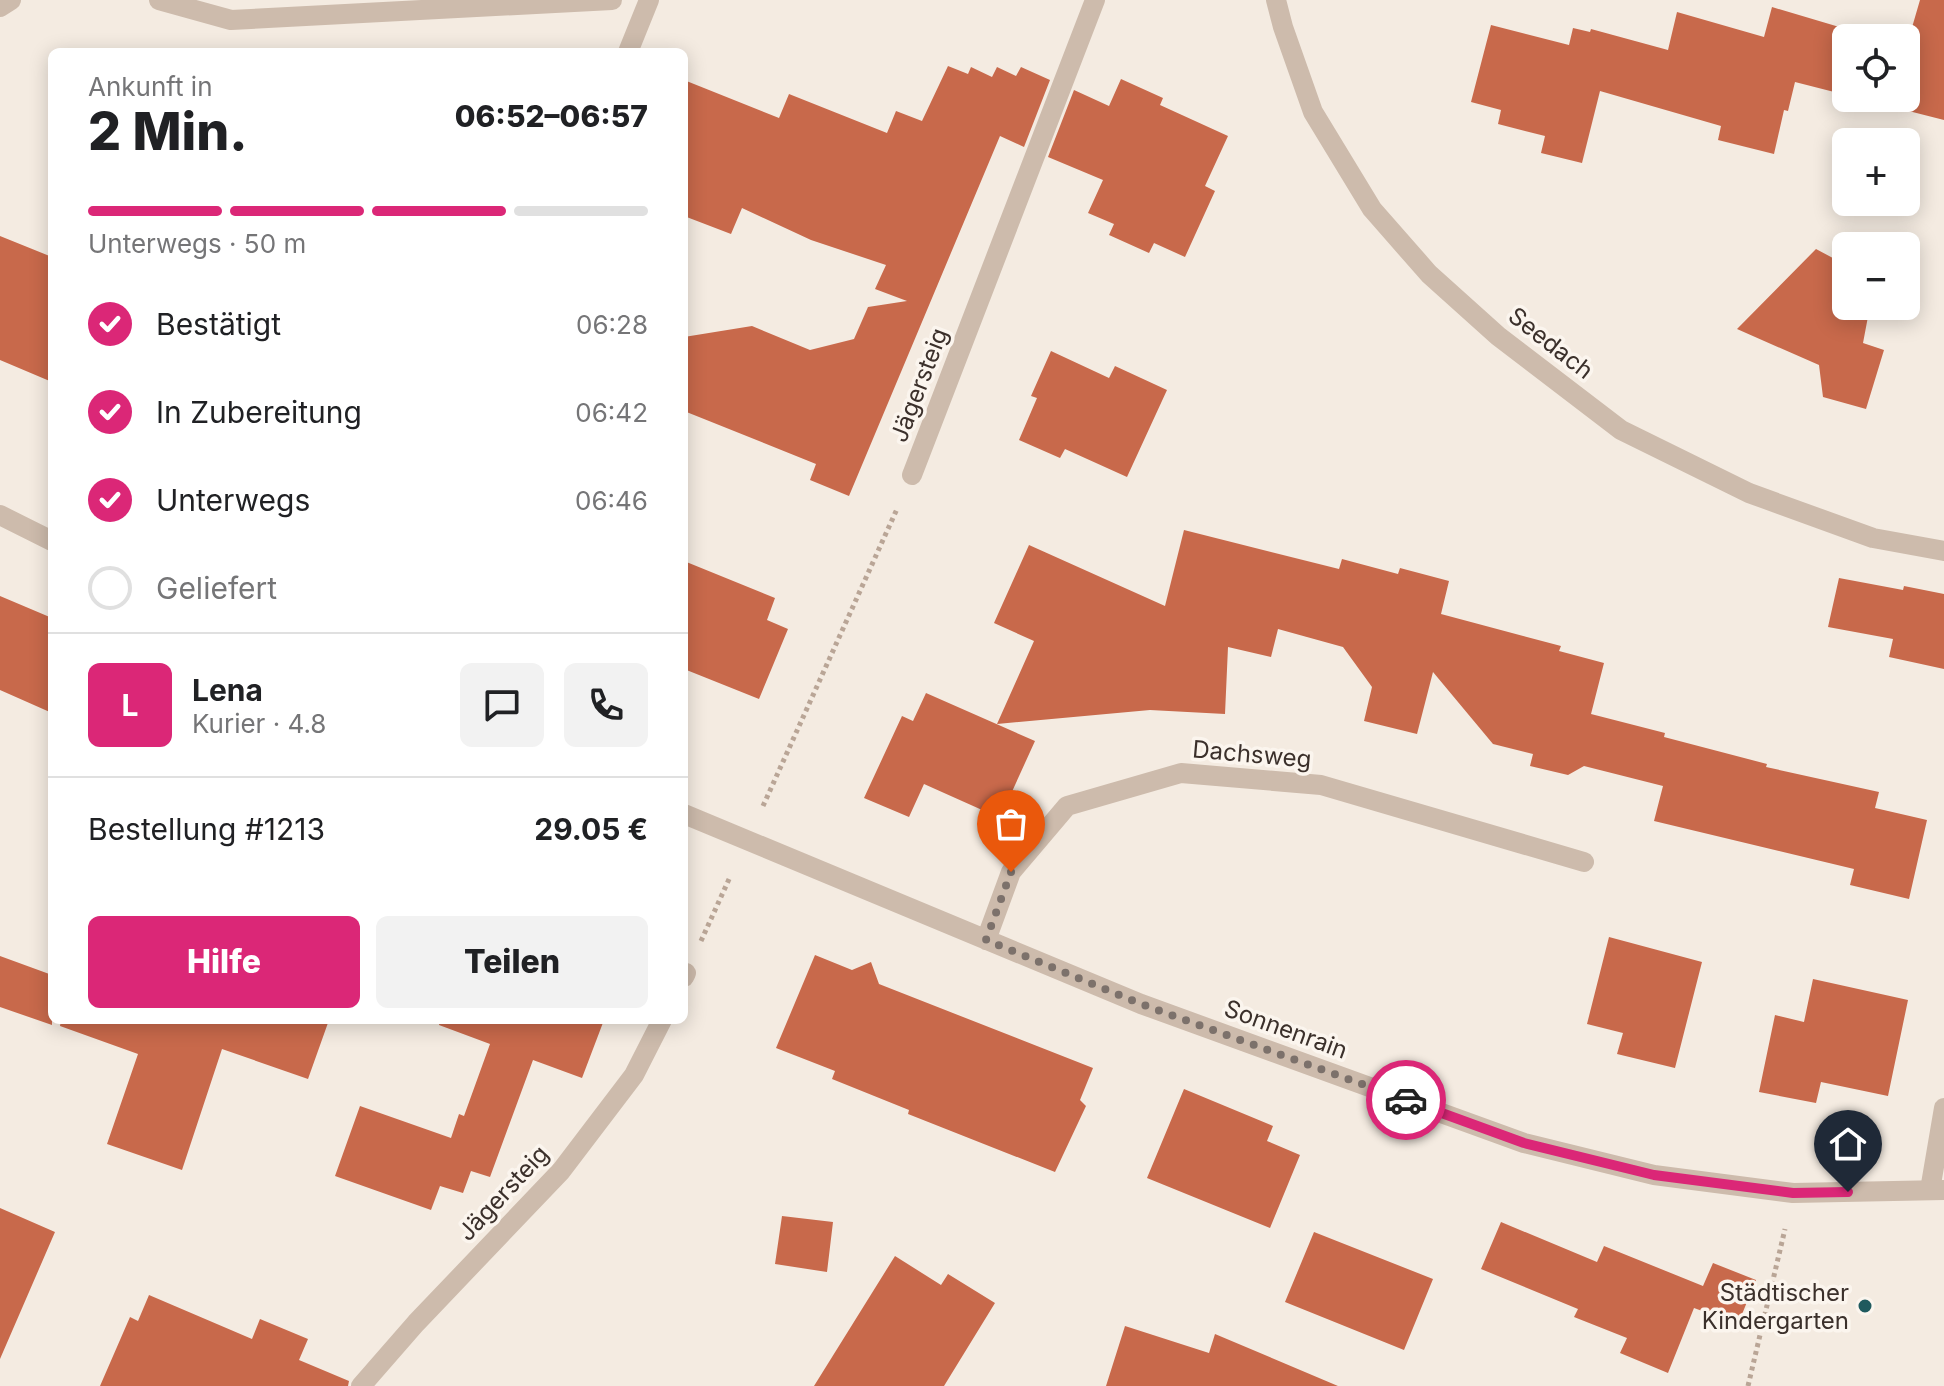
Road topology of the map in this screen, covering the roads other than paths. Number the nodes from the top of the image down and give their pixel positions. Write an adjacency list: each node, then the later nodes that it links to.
1 (11, 0): 7 (street)
2 (159, 0): 3 (street)
3 (612, 0)
4 (649, 0): 8 (street)
5 (1095, 0): 9 (street, Jägersteig)
6 (1276, 0): 12 (street, Seedach)
7 (0, 7)
8 (630, 48)
9 (912, 475)
10 (0, 515): 11 (street)
11 (48, 539)
12 (1944, 551)
13 (688, 816): 15 (street, Sonnenrain)
14 (1584, 862): 15 (street, Dachsweg)
15 (986, 940): 18 (street, Sonnenrain)
16 (660, 1024): 19 (street, Jägersteig)
17 (1944, 1108): 18 (street)
18 (1937, 1190)
19 (361, 1386)

